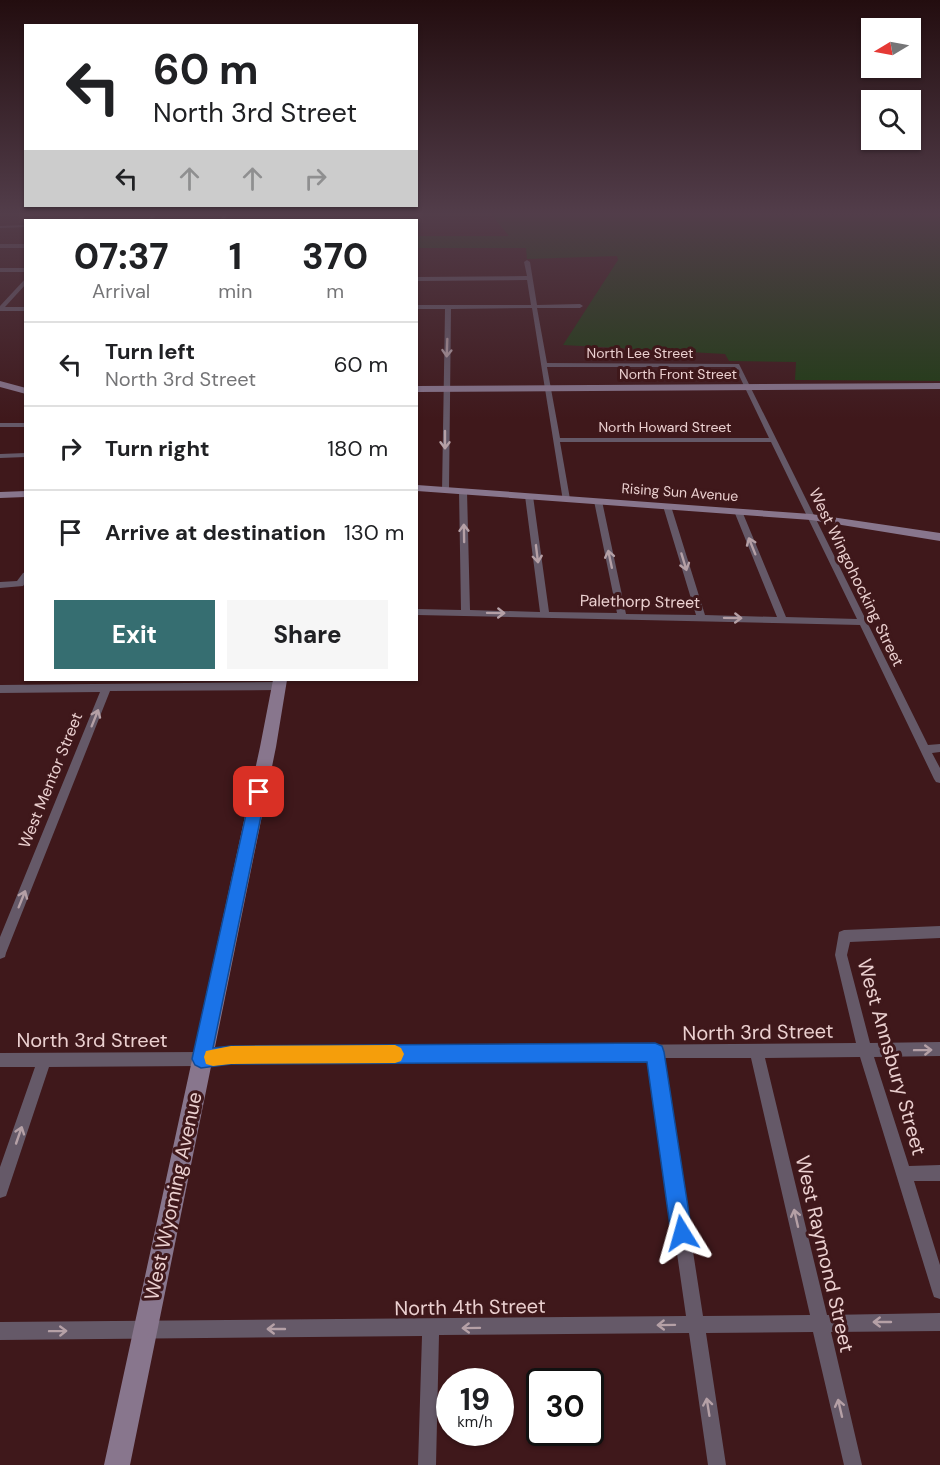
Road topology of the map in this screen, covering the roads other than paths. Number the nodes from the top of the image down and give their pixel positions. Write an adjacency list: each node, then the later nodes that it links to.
1 (24, 282): 7 (street)
2 (531, 282): 3 (street)
3 (534, 306): 4 (street); 6 (street); 9 (street)
4 (580, 306)
5 (418, 307): 6 (street)
6 (448, 307): 16 (street, one-way to 16)
7 (0, 309): 8 (street)
8 (24, 309)
9 (544, 365): 10 (street, North Lee Street); 13 (street)
10 (737, 365): 14 (street, West Wingohocking Street)
11 (0, 384): 17 (street)
12 (940, 386): 14 (street, North Front Street)
13 (548, 388): 14 (street, North Front Street); 16 (street, North Front Street); 22 (street)
14 (748, 388): 23 (street, West Wingohocking Street)
15 (418, 389): 16 (street, North Front Street)
16 (446, 389): 27 (street, one-way to 27)
17 (24, 390)
18 (0, 391): 19 (street)
19 (24, 391)
20 (0, 425): 21 (street)
21 (24, 425)
22 (557, 440): 23 (street, North Howard Street); 32 (street)
23 (773, 440): 36 (street, West Wingohocking Street)
24 (24, 455): 25 (street)
25 (0, 456)
26 (418, 488): 27 (street, Rising Sun Avenue)
27 (445, 490): 28 (street, Rising Sun Avenue)
28 (463, 491): 31 (street, Rising Sun Avenue); 41 (street, one-way to 28)
29 (24, 494): 30 (street)
30 (0, 495)
31 (529, 496): 32 (street, Rising Sun Avenue); 42 (street, one-way to 42)
32 (566, 499): 33 (street, Rising Sun Avenue)
33 (598, 501): 34 (street, Rising Sun Avenue); 43 (street, one-way to 33)
34 (667, 506): 35 (street, Rising Sun Avenue); 44 (street, one-way to 44)
35 (738, 511): 36 (street, Rising Sun Avenue); 45 (street, one-way to 35)
36 (811, 517): 37 (street, Rising Sun Avenue); 46 (street, West Wingohocking Street)
37 (940, 537)
38 (24, 578): 39 (street)
39 (0, 585)
40 (418, 612): 41 (street, Palethorp Street)
41 (466, 613): 42 (street, Palethorp Street, one-way to 42)
42 (545, 614): 43 (street, Palethorp Street)
43 (622, 616): 44 (street, Palethorp Street)
44 (701, 618): 45 (street, Palethorp Street, one-way to 45)
45 (782, 620): 46 (street, Palethorp Street)
46 (863, 622): 51 (street, West Wingohocking Street)
47 (280, 683): 48 (street); 59 (street, West Wyoming Avenue)
48 (107, 687): 49 (street); 54 (street, West Mentor Street, one-way to 48)
49 (0, 689)
50 (940, 748): 51 (street)
51 (925, 749): 52 (street, West Wingohocking Street)
52 (940, 779)
53 (940, 932): 56 (street, West Annsbury Street)
54 (0, 954)
55 (940, 1049): 56 (street, North 3rd Street, one-way to 55)
56 (865, 1050): 58 (street, North 3rd Street); 63 (street, West Annsbury Street)
57 (655, 1052): 58 (street, North 3rd Street); 59 (street, North 3rd Street); 68 (street)
58 (757, 1052): 66 (street, West Raymond Street, one-way to 58)
59 (201, 1059): 61 (street, North 3rd Street); 70 (street, West Wyoming Avenue)
60 (0, 1060): 61 (street, North 3rd Street)
61 (44, 1060): 64 (street, one-way to 61)
62 (940, 1173): 63 (street)
63 (903, 1174): 65 (street, West Annsbury Street)
64 (0, 1190)
65 (940, 1291)
66 (820, 1322): 67 (street, North 4th Street, one-way to 66); 68 (street, North 4th Street); 75 (street, West Raymond Street, one-way to 66)
67 (940, 1322)
68 (695, 1324): 69 (street, North 4th Street, one-way to 69); 74 (street, one-way to 68)
69 (431, 1328): 70 (street, North 4th Street, one-way to 70); 73 (street)
70 (146, 1329): 71 (street, North 4th Street, one-way to 70); 72 (street, West Wyoming Avenue)
71 (0, 1331)
72 (117, 1465)
73 (427, 1465)
74 (717, 1465)
75 (854, 1465)

